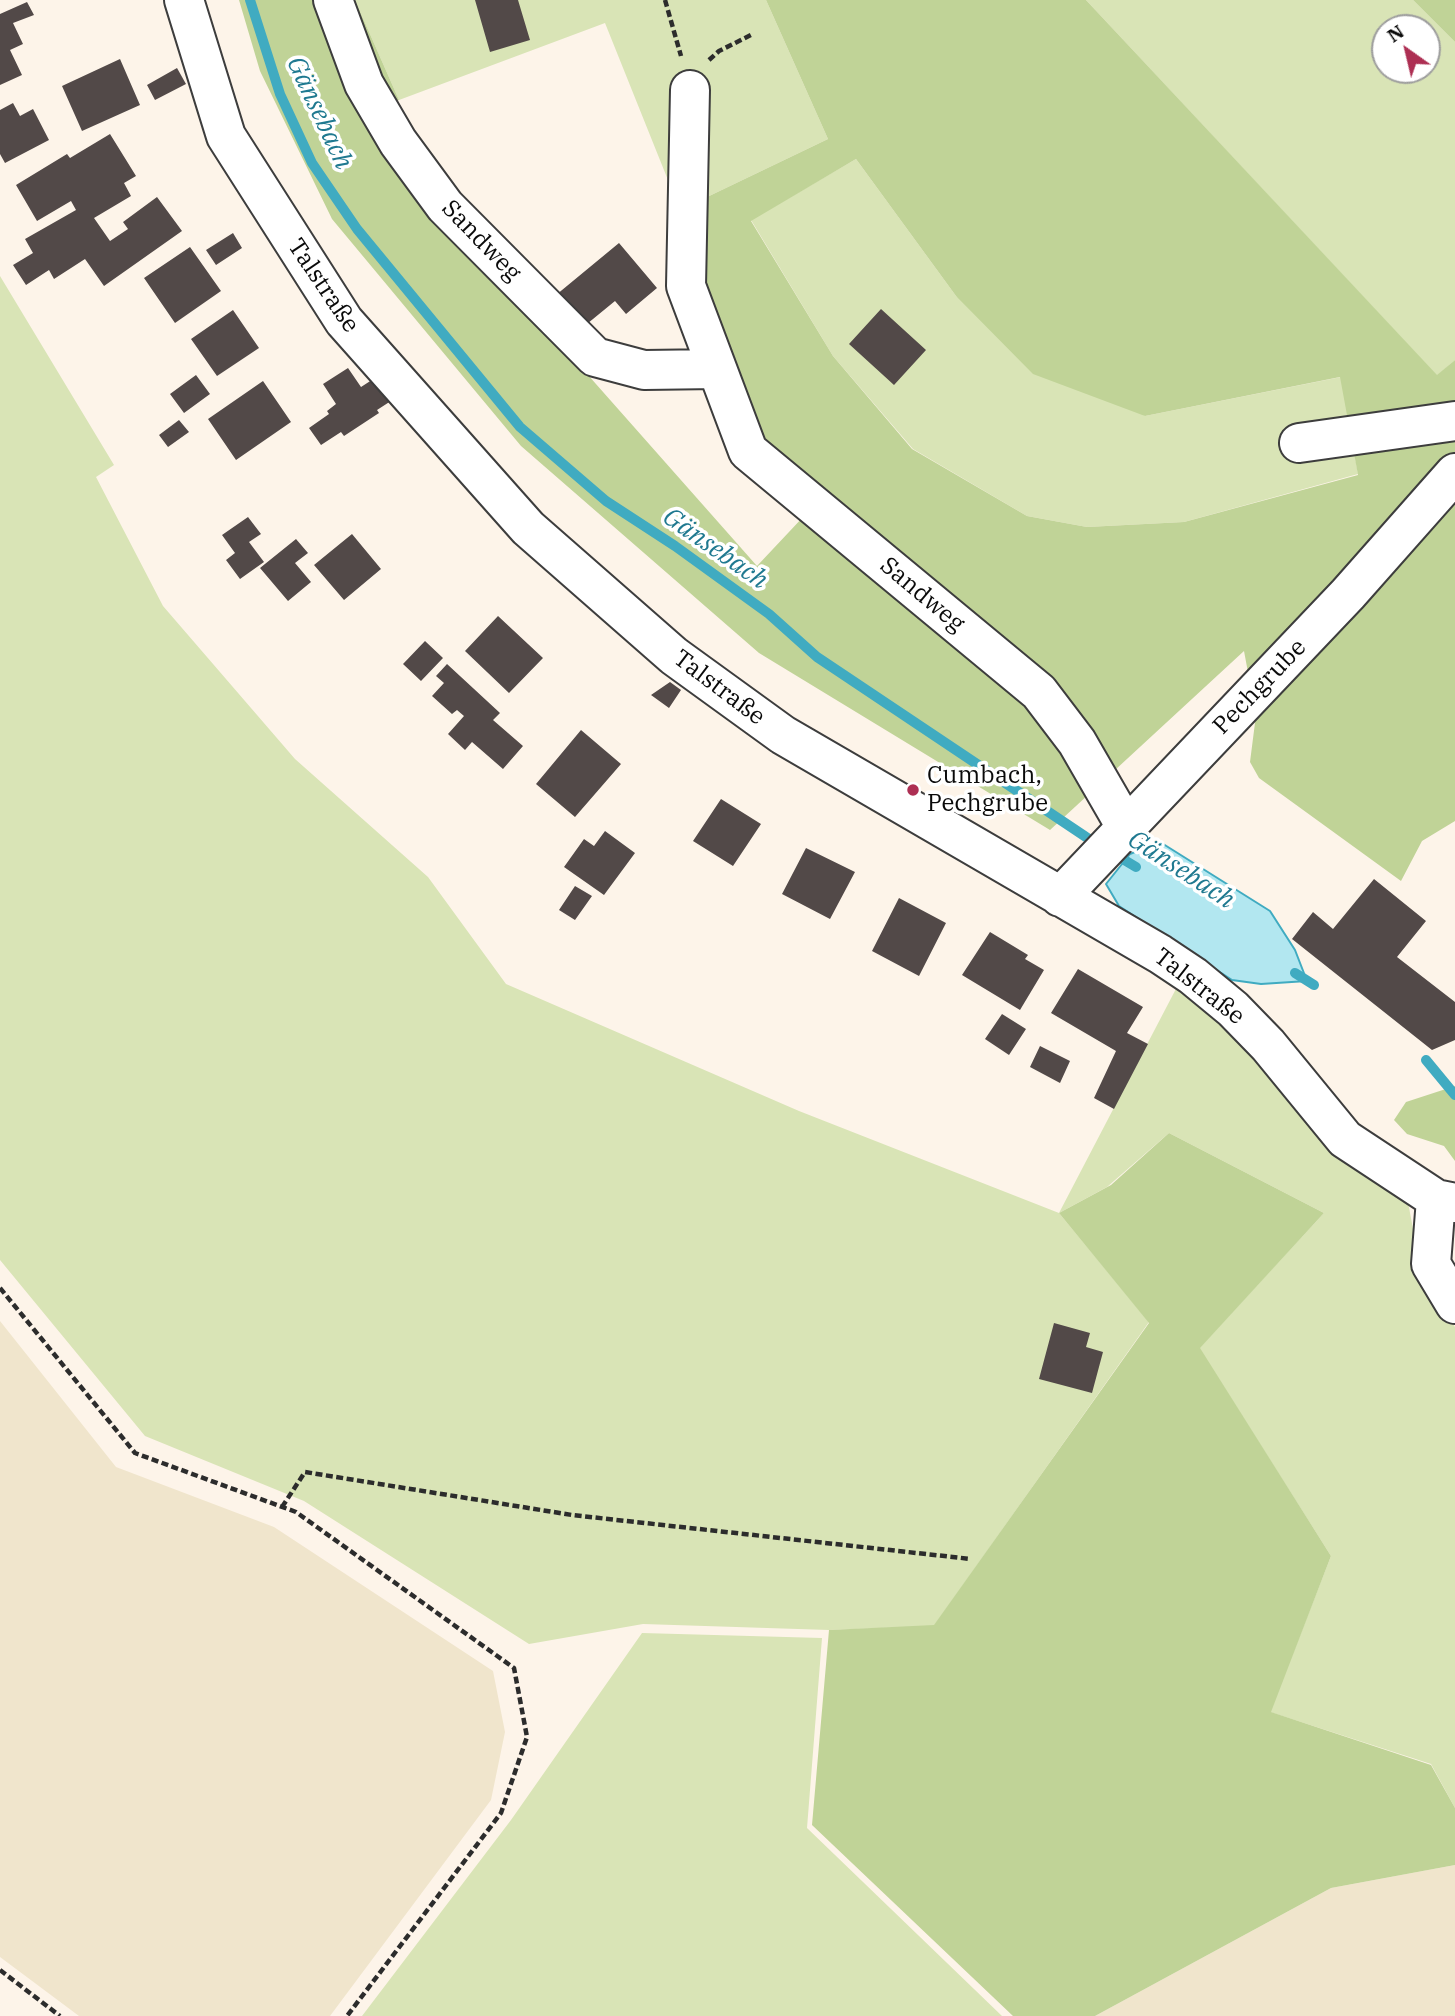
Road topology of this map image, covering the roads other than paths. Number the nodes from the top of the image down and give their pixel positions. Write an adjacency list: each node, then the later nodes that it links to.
1 (184, 0): 9 (street, Talstraße)
2 (334, 0): 4 (street, Sandweg)
3 (690, 90): 4 (street, Sandweg)
4 (717, 369): 8 (street, Sandweg)
5 (1455, 421): 6 (street)
6 (1299, 443)
7 (1455, 473): 8 (street, Pechgrube)
8 (1111, 844): 9 (street, Pechgrube)
9 (1060, 897): 10 (street, Talstraße)
10 (1445, 1201): 11 (street)
11 (1455, 1304)

